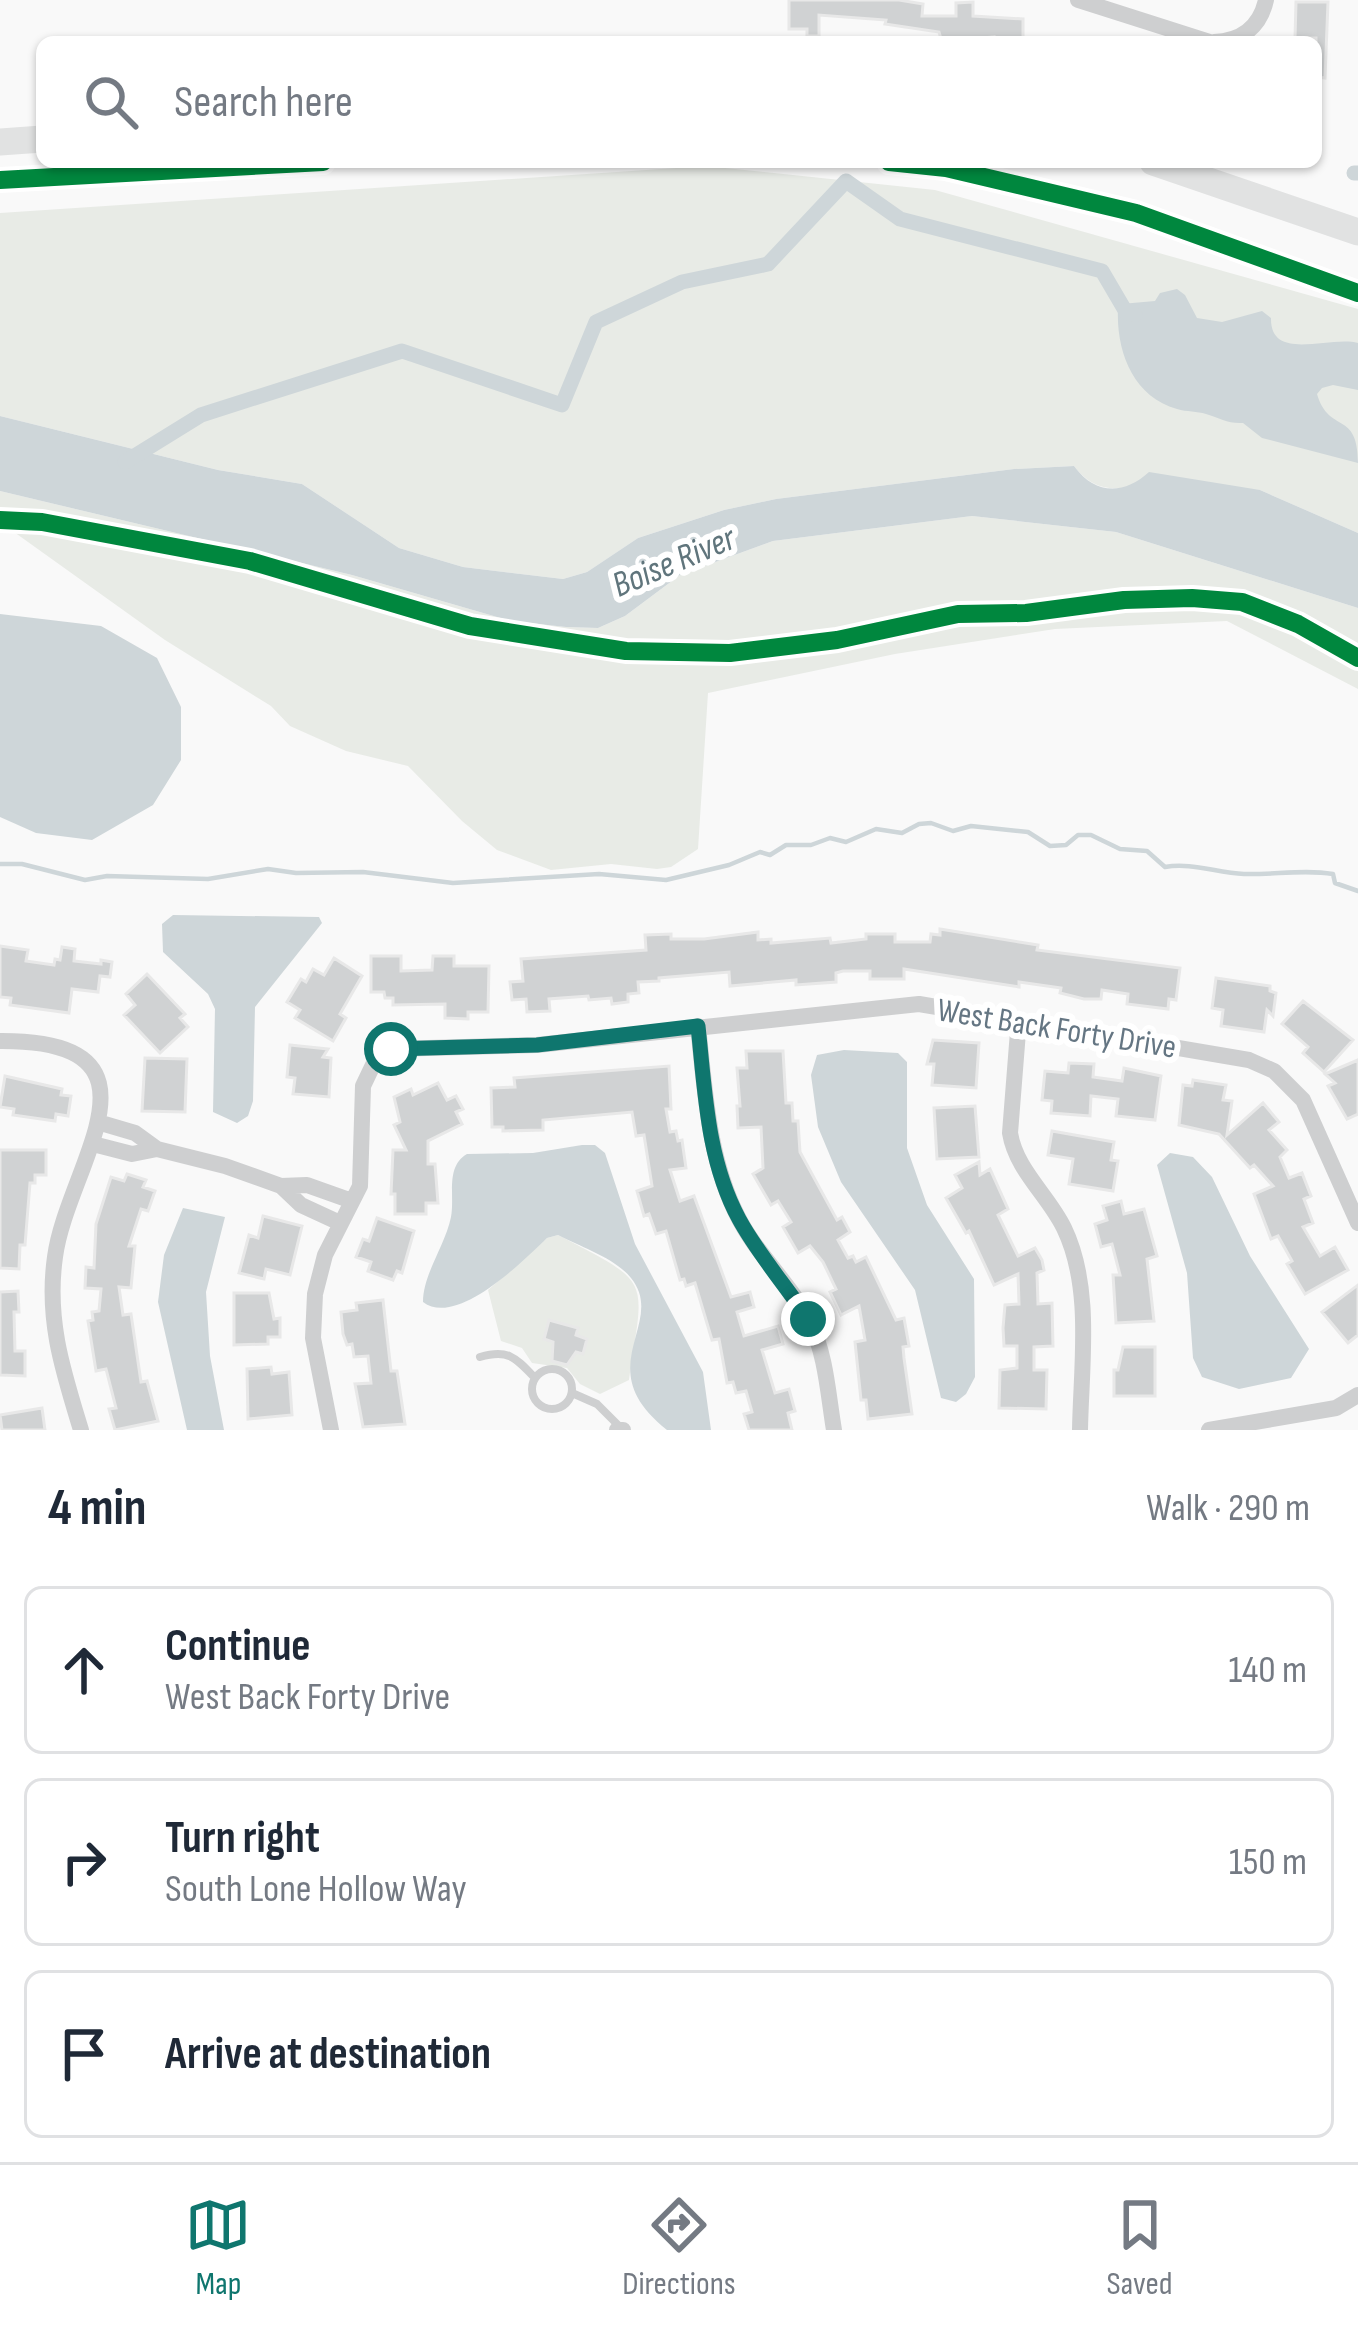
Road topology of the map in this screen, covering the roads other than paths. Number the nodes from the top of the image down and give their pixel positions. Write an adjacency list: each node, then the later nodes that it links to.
1 (1078, 0): 3 (street)
2 (1266, 0): 4 (street)
3 (1193, 36)
4 (1237, 36)
5 (36, 139): 6 (main road)
6 (0, 142)
7 (1171, 168): 8 (main road)
8 (1358, 232)
9 (1019, 1019): 10 (street, West Back Forty Drive); 18 (street, West Back Forty Drive); 27 (street)
10 (698, 1026): 16 (street, West Back Forty Drive); 26 (street)
11 (0, 1041): 12 (street)
12 (101, 1123): 13 (street); 14 (street)
13 (93, 1144): 14 (street); 24 (street)
14 (157, 1148): 15 (street)
15 (281, 1186): 16 (street); 17 (street)
16 (352, 1202): 17 (street)
17 (340, 1222): 25 (street)
18 (1358, 1223)
19 (480, 1357): 20 (lane)
20 (534, 1377): 21 (lane); 21 (lane)
21 (572, 1394): 23 (lane)
22 (1358, 1395): 28 (street)
23 (620, 1429)
24 (81, 1430)
25 (332, 1430)
26 (834, 1430)
27 (1080, 1430)
28 (1209, 1430)

